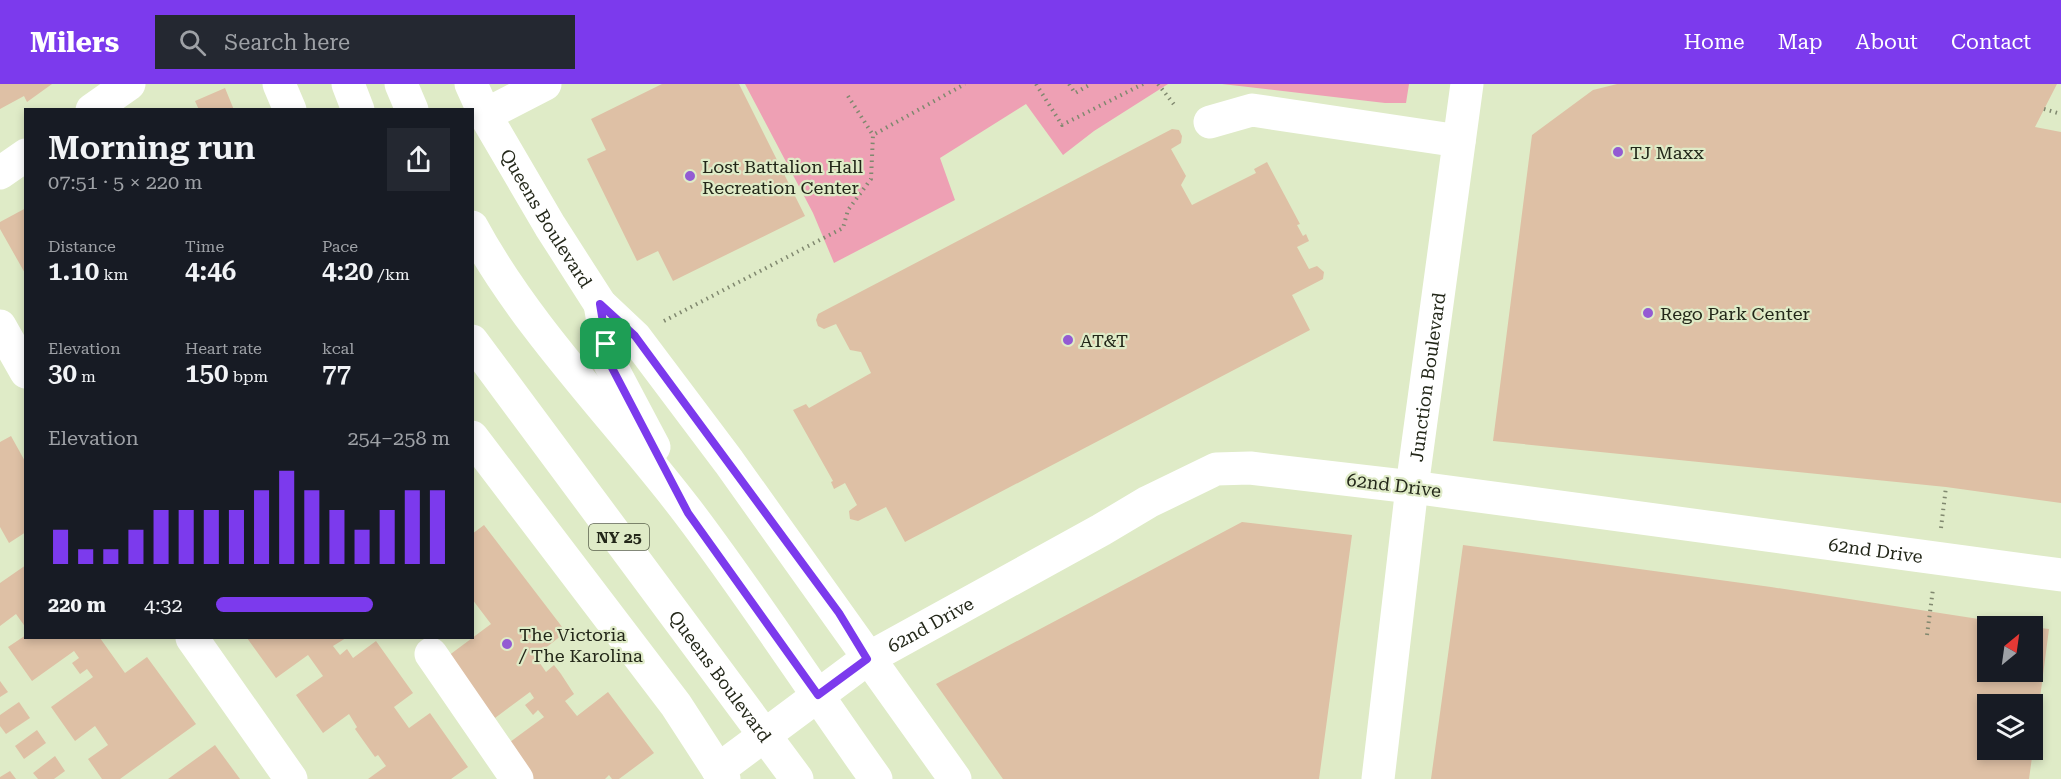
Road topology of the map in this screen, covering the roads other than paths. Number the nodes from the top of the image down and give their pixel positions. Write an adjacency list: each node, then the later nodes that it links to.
1 (129, 84): 8 (main road)
2 (279, 84): 9 (main road)
3 (348, 84): 10 (main road)
4 (401, 84): 11 (main road)
5 (471, 84): 12 (main road, Queens Boulevard)
6 (545, 84): 12 (main road)
7 (1467, 84): 14 (main road, Junction Boulevard)
8 (95, 108)
9 (289, 108)
10 (357, 108)
11 (411, 108)
12 (485, 115): 18 (main road, Queens Boulevard)
13 (1210, 122): 14 (main road)
14 (1459, 141): 23 (main road, Junction Boulevard)
15 (24, 156): 16 (main road)
16 (0, 173)
17 (474, 231): 24 (main road)
18 (600, 304): 24 (main road); 27 (main road, Queens Boulevard)
19 (0, 326): 21 (main road)
20 (474, 344): 29 (main road, Queens Boulevard / NY 25)
21 (24, 368)
22 (474, 440): 30 (main road)
23 (1412, 487): 25 (main road, 62nd Drive); 27 (main road, 62nd Drive); 37 (main road, Junction Boulevard)
24 (688, 513): 28 (main road)
25 (2061, 575)
26 (193, 639): 31 (main road)
27 (867, 659): 28 (main road, 62nd Drive); 36 (main road, Queens Boulevard)
28 (818, 695): 29 (main road, 62nd Drive); 35 (main road)
29 (777, 725): 30 (main road, 62nd Drive); 34 (main road, Queens Boulevard / NY 25)
30 (716, 776)
31 (291, 779)
32 (498, 779): 33 (main road)
33 (517, 779)
34 (797, 779)
35 (876, 779)
36 (955, 779)
37 (1378, 779)

